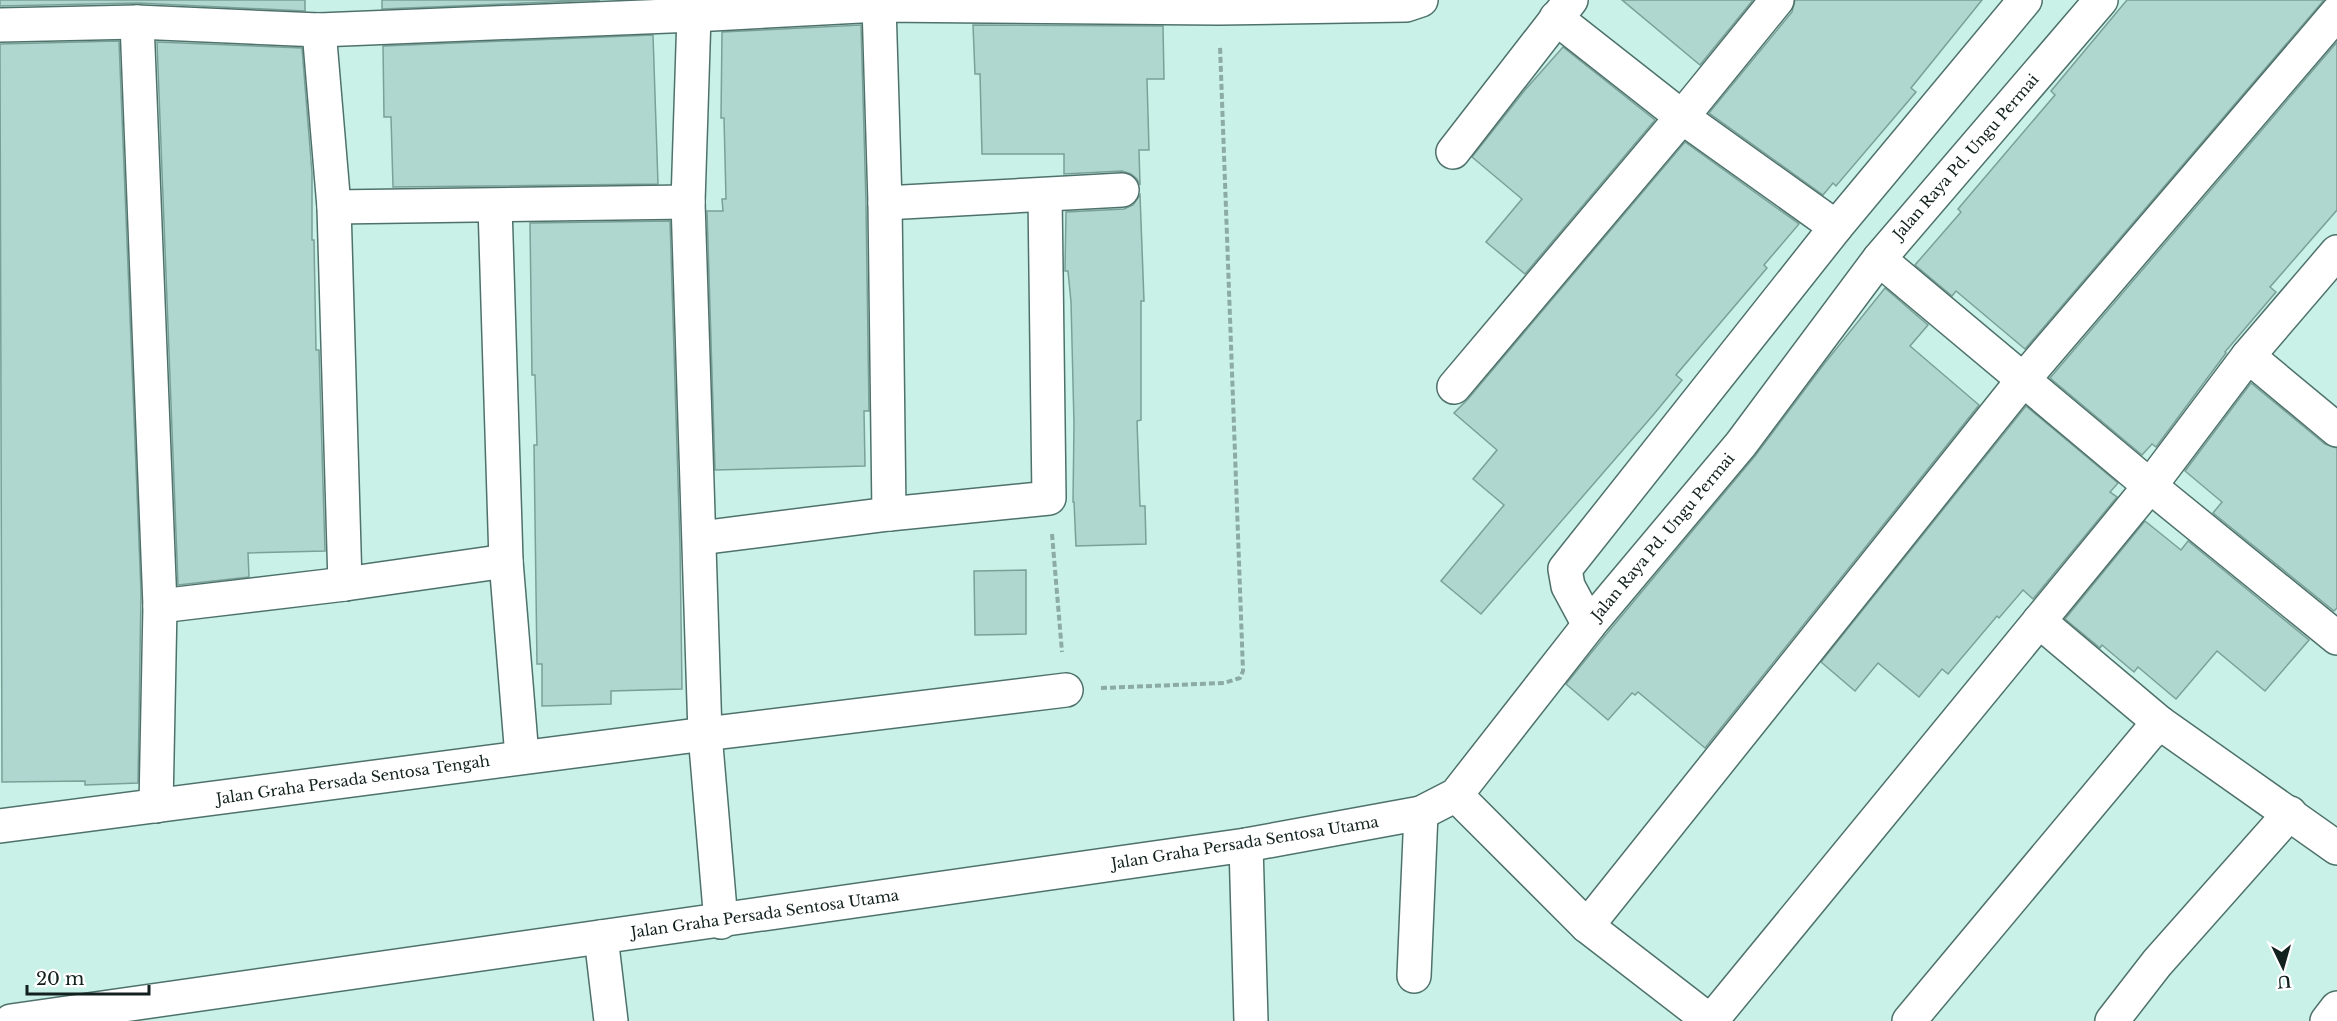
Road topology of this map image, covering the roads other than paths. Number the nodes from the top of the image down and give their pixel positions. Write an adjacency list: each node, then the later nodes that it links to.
1 (1421, 0): 5 (street)
2 (1777, 0): 12 (street)
3 (2025, 0): 20 (street, Jalan Raya Pd. Ungu Permai)
4 (2101, 0): 22 (street, Jalan Raya Pd. Ungu Permai)
5 (879, 5): 8 (street); 17 (street)
6 (1564, 9): 12 (street); 13 (street)
7 (2337, 13): 24 (street)
8 (694, 15): 11 (street); 16 (street)
9 (137, 22): 10 (street); 11 (street); 32 (street)
10 (0, 25)
11 (320, 30): 19 (street)
12 (1682, 117): 20 (street); 25 (street)
13 (1453, 152)
14 (1122, 190): 15 (street)
15 (1045, 195): 17 (street); 28 (street)
16 (688, 202): 18 (street); 29 (street)
17 (885, 203): 28 (street)
18 (495, 206): 19 (street); 30 (street)
19 (334, 207): 31 (street)
20 (1836, 227): 34 (street, Jalan Raya Pd. Ungu Permai)
21 (2337, 252): 23 (street)
22 (1879, 259): 24 (street); 34 (street, Jalan Raya Pd. Ungu Permai)
23 (2248, 356): 26 (street); 27 (street)
24 (2023, 380): 27 (street); 48 (street)
25 (1454, 387)
26 (2337, 430)
27 (2150, 486): 33 (street); 35 (street)
28 (889, 514): 29 (street)
29 (700, 537): 38 (street)
30 (506, 561): 31 (street); 39 (street)
31 (345, 584): 32 (street)
32 (160, 606): 41 (street)
33 (2039, 621): 37 (street); 55 (street)
34 (1589, 625): 40 (street, Jalan Graha Persada Sentosa Utama)
35 (2337, 638)
36 (1066, 690): 38 (street, Jalan Graha Persada Sentosa Tengah)
37 (2160, 723): 43 (street); 56 (street)
38 (705, 734): 39 (street, Jalan Graha Persada Sentosa Tengah); 47 (street)
39 (522, 757): 41 (street, Jalan Graha Persada Sentosa Tengah)
40 (1456, 795): 42 (street, Jalan Graha Persada Sentosa Utama); 48 (street)
41 (156, 806): 44 (street, Jalan Graha Persada Sentosa Tengah)
42 (1421, 813): 45 (street, Jalan Graha Persada Sentosa Utama); 50 (street)
43 (2290, 813): 46 (street); 57 (street)
44 (0, 826)
45 (1246, 845): 47 (street, Jalan Graha Persada Sentosa Utama); 54 (street)
46 (2337, 848)
47 (721, 922): 49 (street, Jalan Graha Persada Sentosa Utama)
48 (1587, 926): 55 (street)
49 (601, 937): 52 (street, Jalan Graha Persada Sentosa Utama); 53 (street)
50 (1414, 976)
51 (2337, 1008): 58 (street)
52 (11, 1021)
53 (611, 1021)
54 (1251, 1021)
55 (1711, 1021)
56 (1909, 1021)
57 (2112, 1021)
58 (2327, 1021)

